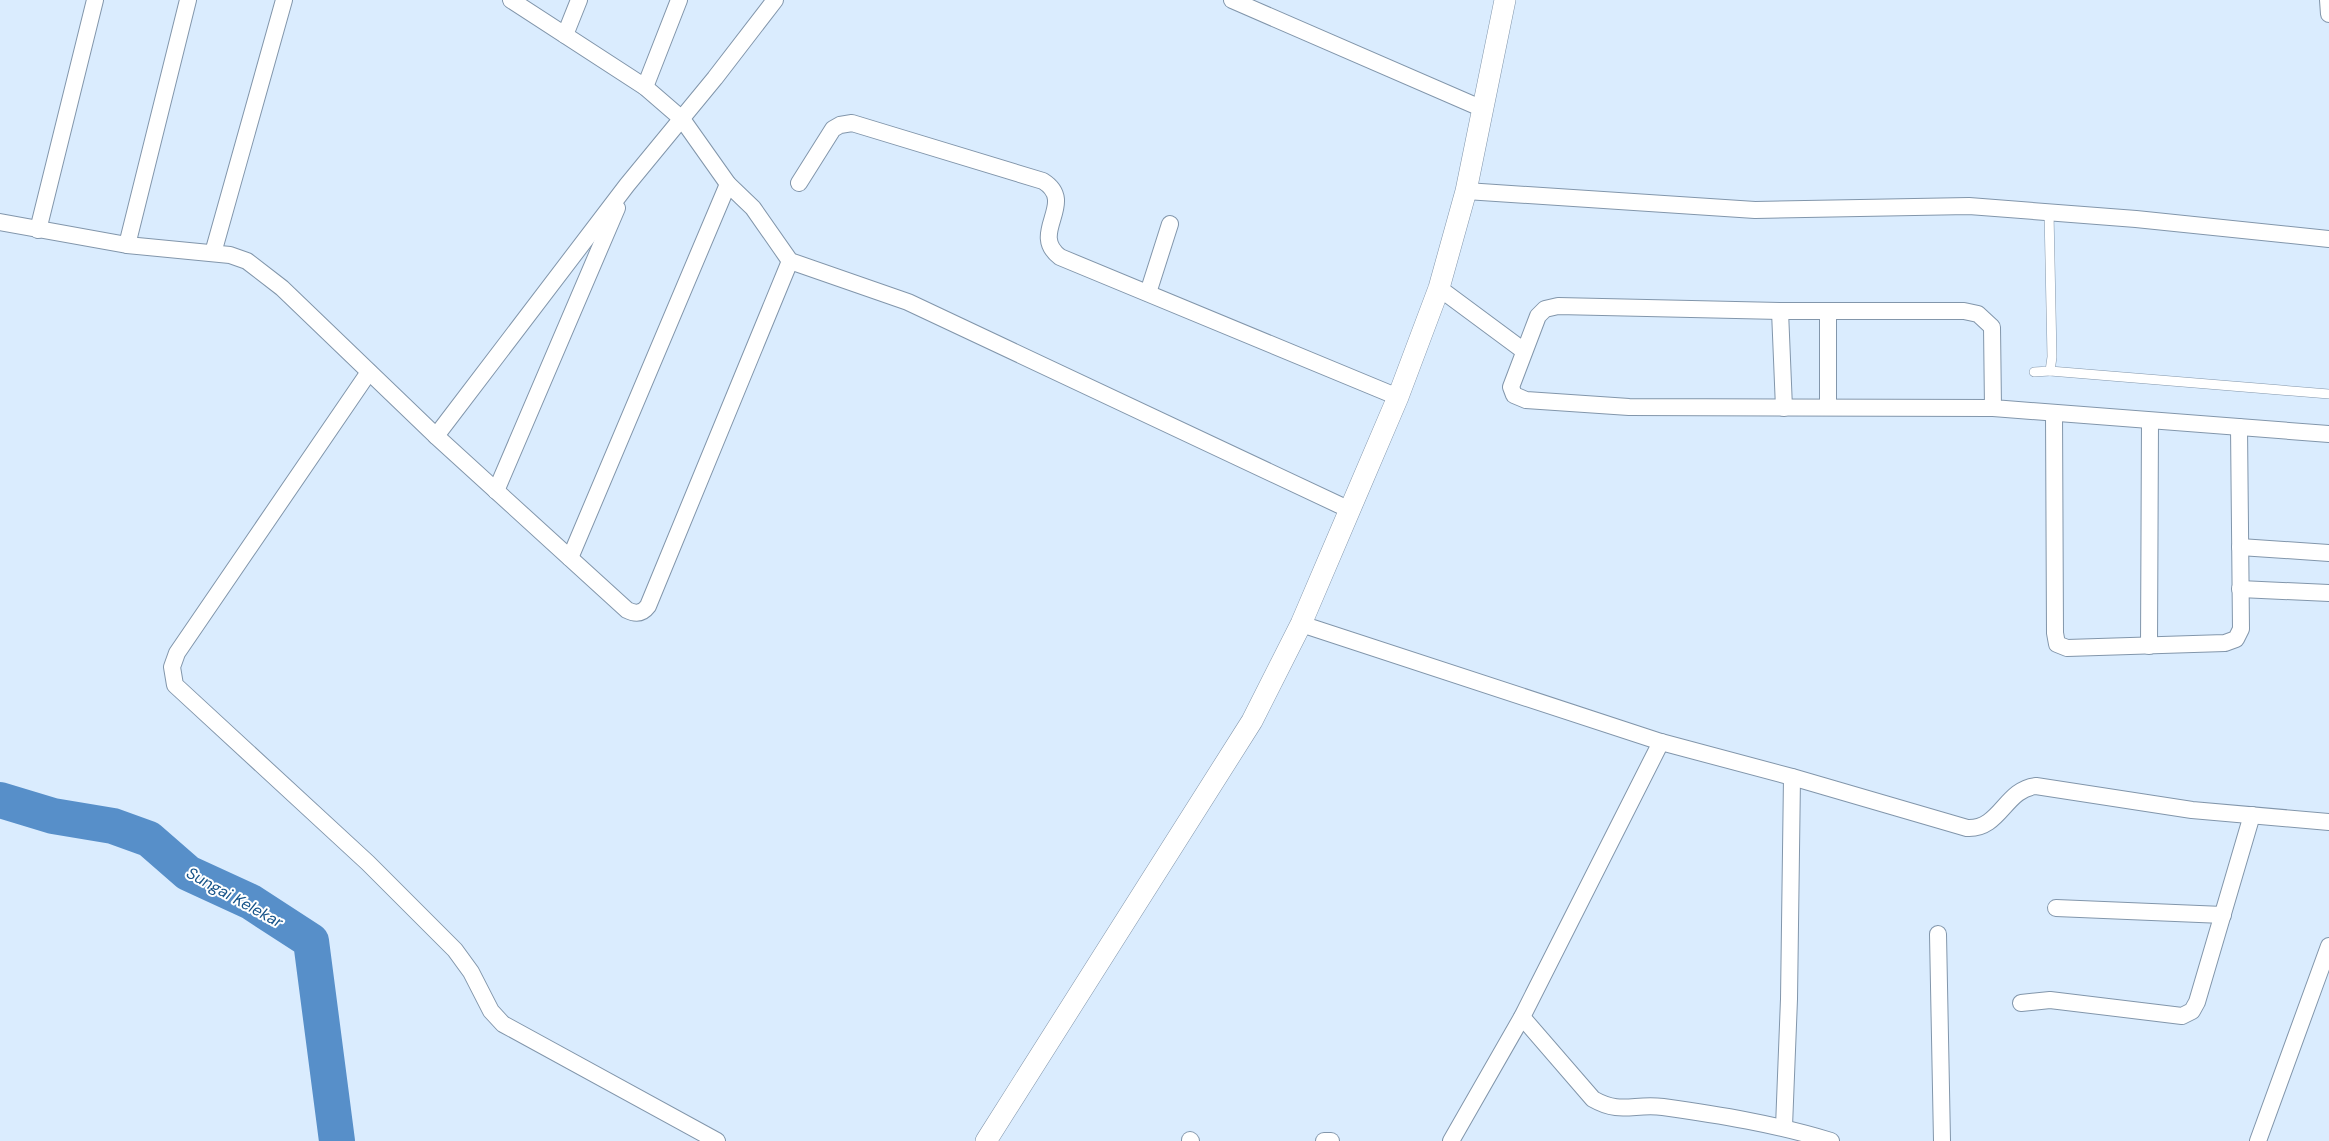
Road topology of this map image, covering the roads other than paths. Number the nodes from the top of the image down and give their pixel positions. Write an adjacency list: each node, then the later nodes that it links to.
1 (95, 0): 23 (street)
2 (188, 0): 25 (street)
3 (284, 0): 26 (street)
4 (511, 0): 12 (street)
5 (579, 0): 12 (street)
6 (679, 0): 13 (street)
7 (775, 0): 15 (street)
8 (1232, 0): 14 (street)
9 (1505, 0): 14 (street)
10 (2328, 0): 11 (street)
11 (2329, 14)
12 (565, 35): 13 (street)
13 (645, 87): 15 (street)
14 (1483, 109): 19 (street)
15 (682, 119): 17 (street); 18 (street)
16 (799, 183): 29 (street)
17 (728, 184): 27 (street); 50 (street)
18 (627, 185): 45 (street); 46 (street)
19 (1466, 191): 20 (street); 28 (street)
20 (2049, 212): 24 (street); 33 (lane)
21 (0, 222): 23 (street)
22 (1170, 224): 29 (street)
23 (38, 230): 25 (street)
24 (2329, 239)
25 (127, 245): 26 (street)
26 (213, 253): 34 (street)
27 (790, 261): 47 (street); 50 (street)
28 (1438, 288): 32 (street); 37 (street)
29 (1148, 294): 37 (street)
30 (1780, 311): 31 (street); 32 (street); 39 (street)
31 (1828, 312): 38 (street); 40 (street)
32 (1524, 351): 39 (street)
33 (2050, 371): 35 (lane); 36 (lane)
34 (369, 372): 45 (street); 66 (street)
35 (2034, 372)
36 (2329, 394)
37 (1398, 397): 47 (street)
38 (1828, 406): 39 (street); 40 (street)
39 (1784, 408)
40 (1993, 408): 41 (street)
41 (2054, 413): 42 (street); 54 (street)
42 (2150, 421): 43 (street); 54 (street)
43 (2239, 427): 44 (street); 48 (street)
44 (2329, 434)
45 (436, 436): 46 (street)
46 (496, 491): 50 (street)
47 (1350, 510): 53 (street)
48 (2240, 547): 49 (street); 51 (street)
49 (2329, 553)
50 (570, 558)
51 (2240, 589): 52 (street); 54 (street)
52 (2329, 593)
53 (1301, 624): 55 (street); 67 (street)
54 (2149, 646)
55 (1661, 742): 56 (street); 64 (street)
56 (1792, 777): 57 (street); 65 (street)
57 (2252, 815): 58 (street); 60 (street)
58 (2329, 822)
59 (2056, 908): 60 (street)
60 (2223, 915): 63 (street)
61 (1938, 934): 72 (street)
62 (2329, 946): 73 (street)
63 (2021, 1003)
64 (1522, 1017): 65 (street); 70 (street)
65 (1784, 1127): 71 (street)
66 (717, 1141)
67 (986, 1141)
68 (1324, 1141): 69 (street)
69 (1331, 1141)
70 (1451, 1141)
71 (1831, 1141)
72 (1942, 1141)
73 (2258, 1141)

